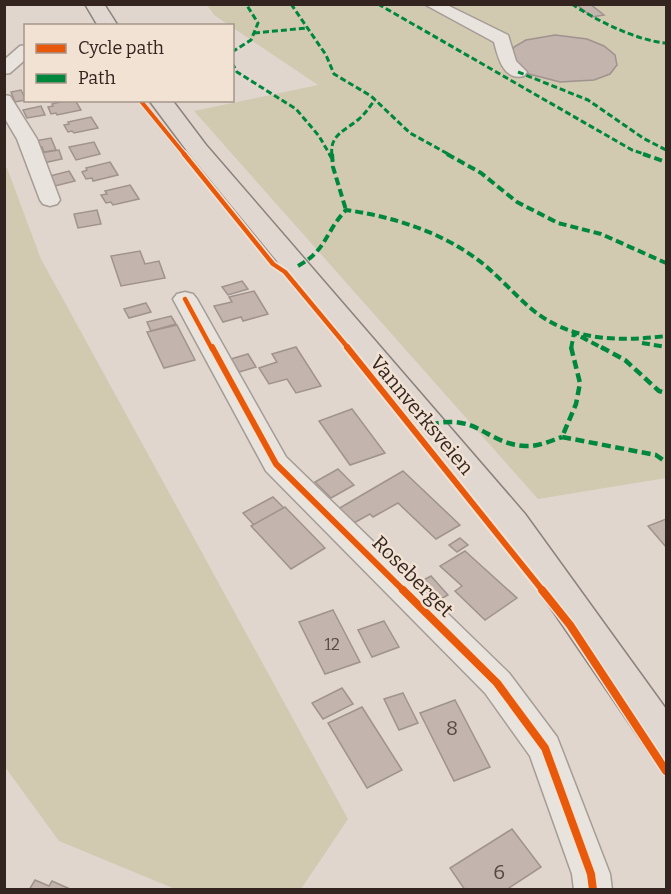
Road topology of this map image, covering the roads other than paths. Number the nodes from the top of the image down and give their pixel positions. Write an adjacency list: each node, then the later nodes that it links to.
1 (94, 4): 3 (main road)
2 (432, 4): 8 (street)
3 (107, 24)
4 (4, 44): 5 (street)
5 (24, 49)
6 (24, 51): 7 (street)
7 (4, 69)
8 (518, 72)
9 (4, 100): 11 (street)
10 (162, 102): 13 (main road, Vannverksveien)
11 (50, 200)
12 (184, 299): 14 (street, Roseberget)
13 (666, 742)
14 (593, 890)

